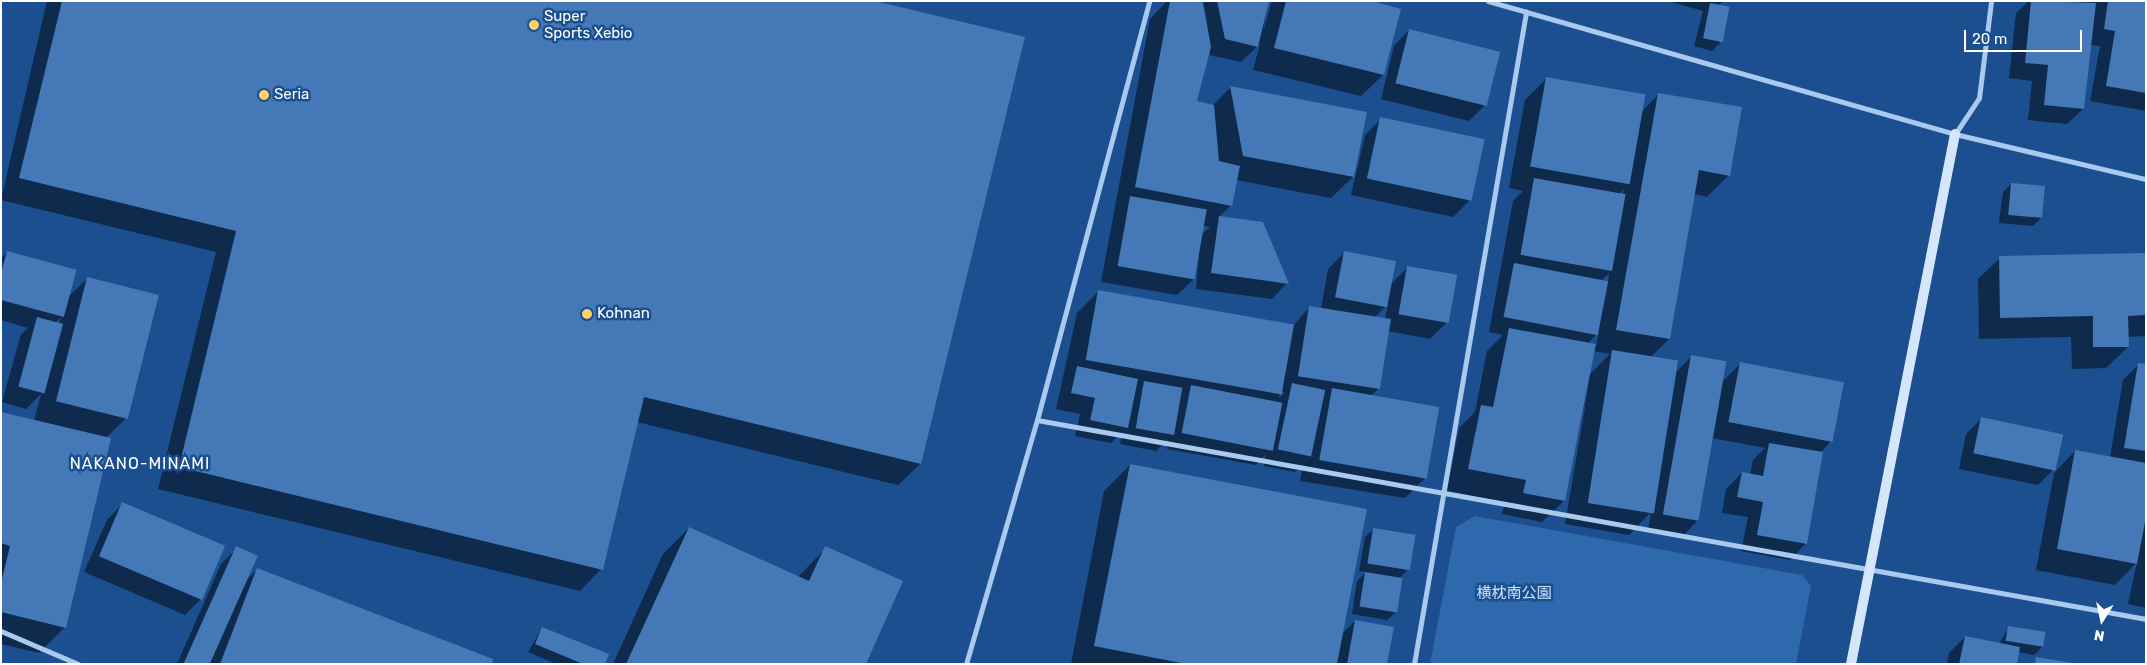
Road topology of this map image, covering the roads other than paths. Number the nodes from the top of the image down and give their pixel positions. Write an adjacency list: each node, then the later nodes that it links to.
1 (1148, 1): 7 (street)
2 (1488, 1): 4 (street)
3 (1991, 1): 5 (street)
4 (1526, 12): 5 (street); 8 (street)
5 (1955, 134): 6 (street); 9 (street)
6 (2146, 179)
7 (1037, 420): 8 (street); 13 (street)
8 (1446, 490): 9 (street); 14 (street)
9 (1869, 568): 10 (street); 15 (street)
10 (2146, 619)
11 (1, 631): 12 (street)
12 (78, 664)
13 (966, 664)
14 (1414, 664)
15 (1851, 664)

